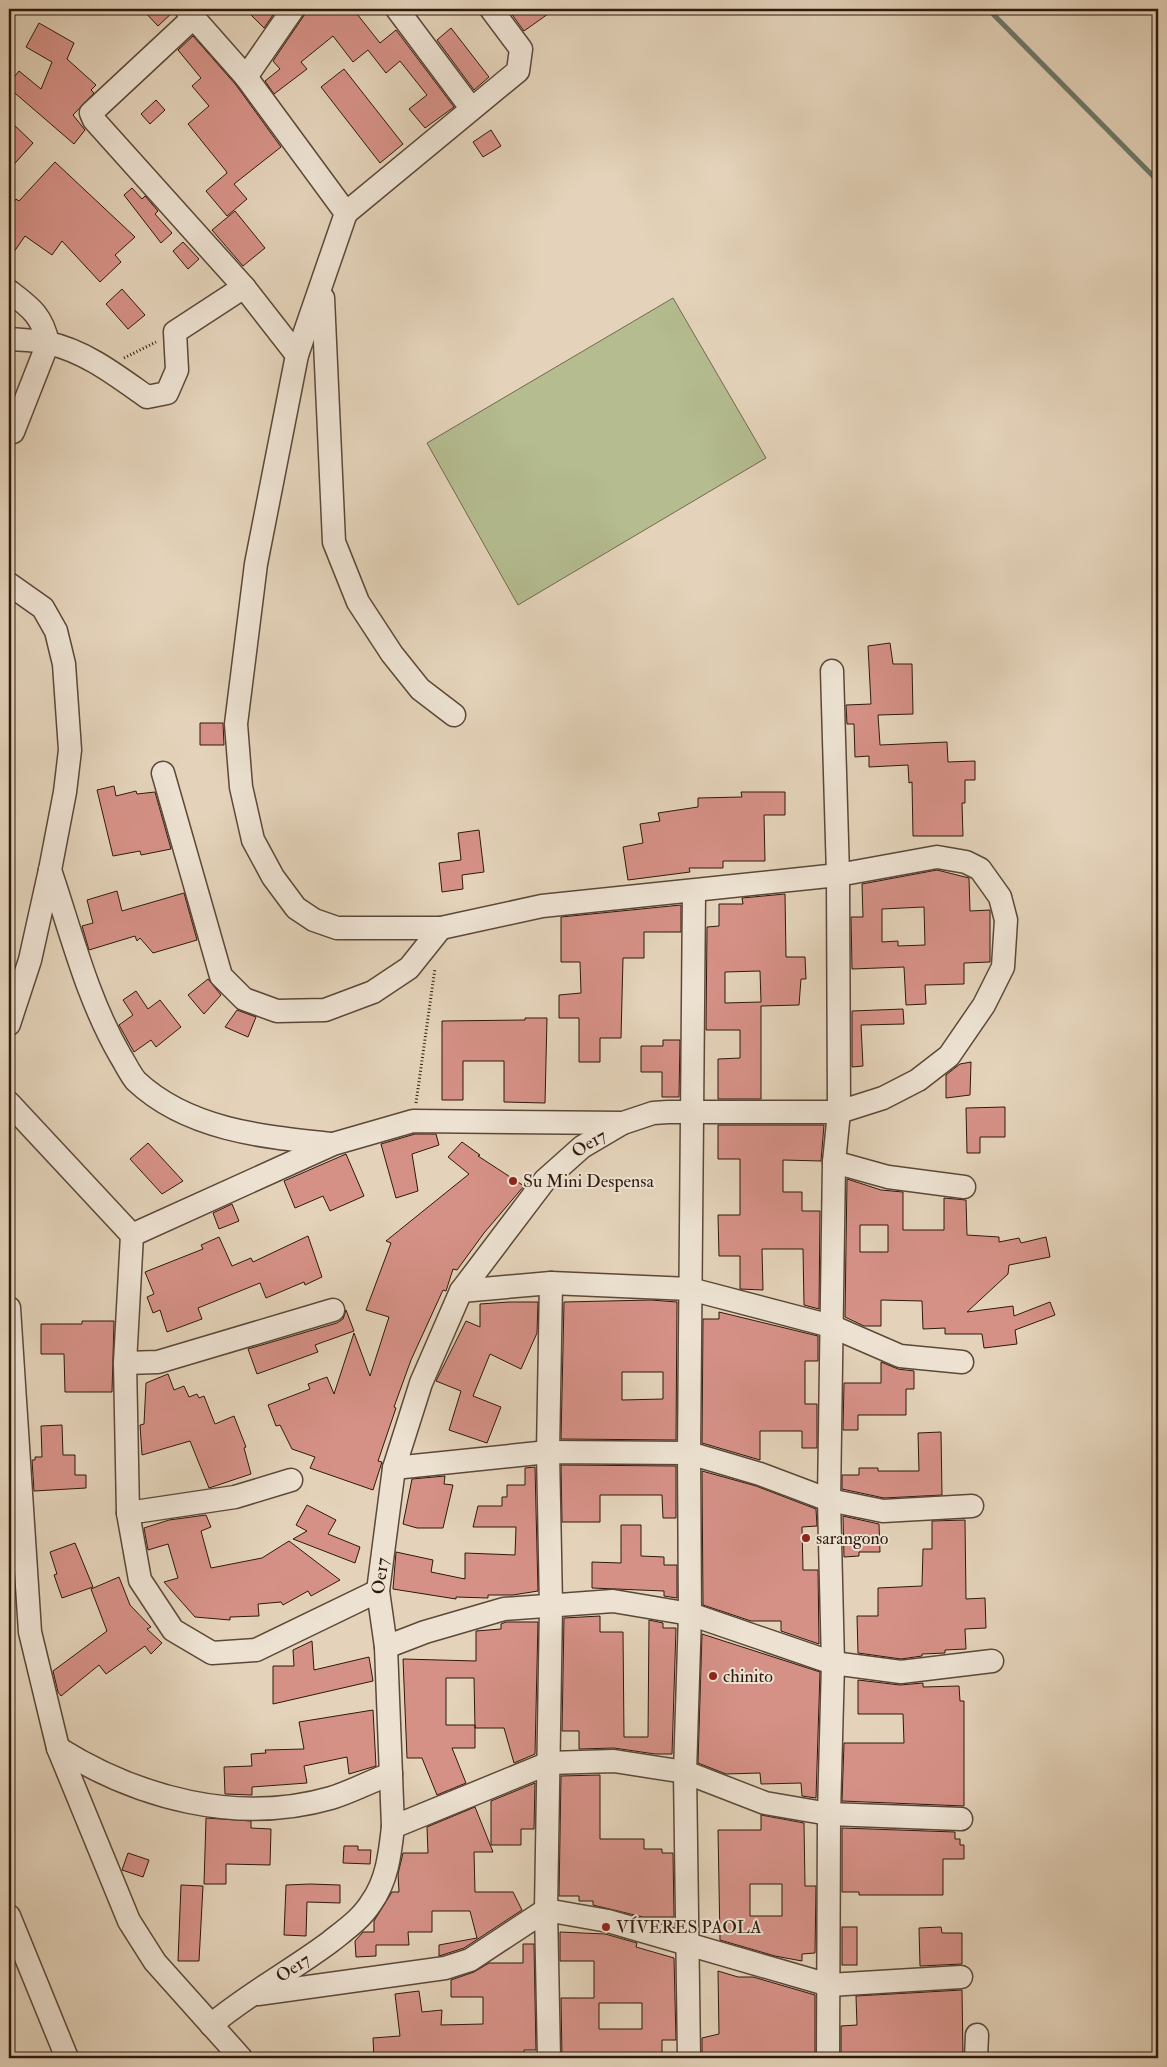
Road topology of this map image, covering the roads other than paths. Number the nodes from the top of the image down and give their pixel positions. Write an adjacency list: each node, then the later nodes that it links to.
1 (293, 9): 5 (street)
2 (397, 9): 6 (street)
3 (491, 9): 6 (street)
4 (190, 13): 5 (street); 8 (street)
5 (246, 77): 7 (street)
6 (471, 108): 7 (street)
7 (346, 213): 9 (street)
8 (244, 287): 12 (street); 13 (street)
9 (322, 287): 13 (street); 17 (street)
10 (9, 291): 12 (street)
11 (9, 339): 12 (street)
12 (48, 343): 14 (street)
13 (297, 355): 22 (street)
14 (10, 431)
15 (9, 584): 19 (street)
16 (832, 671): 20 (street)
17 (454, 715)
18 (163, 773): 22 (street)
19 (50, 870): 23 (street); 28 (street)
20 (838, 875): 21 (street); 26 (street); 26 (street)
21 (694, 892): 22 (street); 25 (street)
22 (441, 928)
23 (9, 1024)
24 (9, 1103): 31 (street)
25 (692, 1111): 26 (street); 27 (street); 33 (street)
26 (839, 1112): 29 (street)
27 (623, 1124): 28 (street); 34 (street, Oe17)
28 (333, 1144): 31 (street)
29 (834, 1162): 30 (street); 37 (street)
30 (964, 1187)
31 (132, 1235): 39 (street)
32 (551, 1283): 33 (street); 34 (street); 40 (street)
33 (690, 1289): 37 (street); 41 (street)
34 (461, 1291): 42 (street, Oe17)
35 (9, 1308): 53 (street)
36 (333, 1310): 39 (street)
37 (831, 1326): 38 (street); 44 (street)
38 (962, 1362)
39 (125, 1363): 46 (street)
40 (548, 1452): 41 (street); 42 (street); 48 (street)
41 (689, 1453): 44 (street); 49 (street)
42 (394, 1468): 47 (street, Oe17)
43 (291, 1480): 46 (street)
44 (829, 1500): 45 (street); 52 (street)
45 (972, 1506)
46 (128, 1513): 47 (street)
47 (378, 1591): 50 (street, Oe17)
48 (551, 1606): 49 (street); 50 (street); 54 (street)
49 (690, 1614): 52 (street); 55 (street)
50 (386, 1647): 56 (street, Oe17)
51 (992, 1661): 52 (street)
52 (833, 1663): 57 (street)
53 (58, 1748): 56 (street); 66 (street)
54 (549, 1763): 55 (street); 59 (street); 60 (street)
55 (685, 1772): 57 (street); 62 (street)
56 (391, 1774): 59 (street, Oe17)
57 (829, 1814): 58 (street); 64 (street)
58 (961, 1820)
59 (393, 1827): 65 (street, Oe17)
60 (546, 1910): 62 (street); 65 (street); 70 (street)
61 (9, 1916): 68 (street)
62 (686, 1943): 64 (street); 71 (street)
63 (961, 1977): 64 (street)
64 (829, 1985): 72 (street)
65 (252, 1995): 66 (street, Oe17)
66 (211, 2025): 69 (street)
67 (977, 2035): 73 (street)
68 (66, 2058)
69 (241, 2058)
70 (549, 2058)
71 (689, 2058)
72 (828, 2058)
73 (976, 2058)

